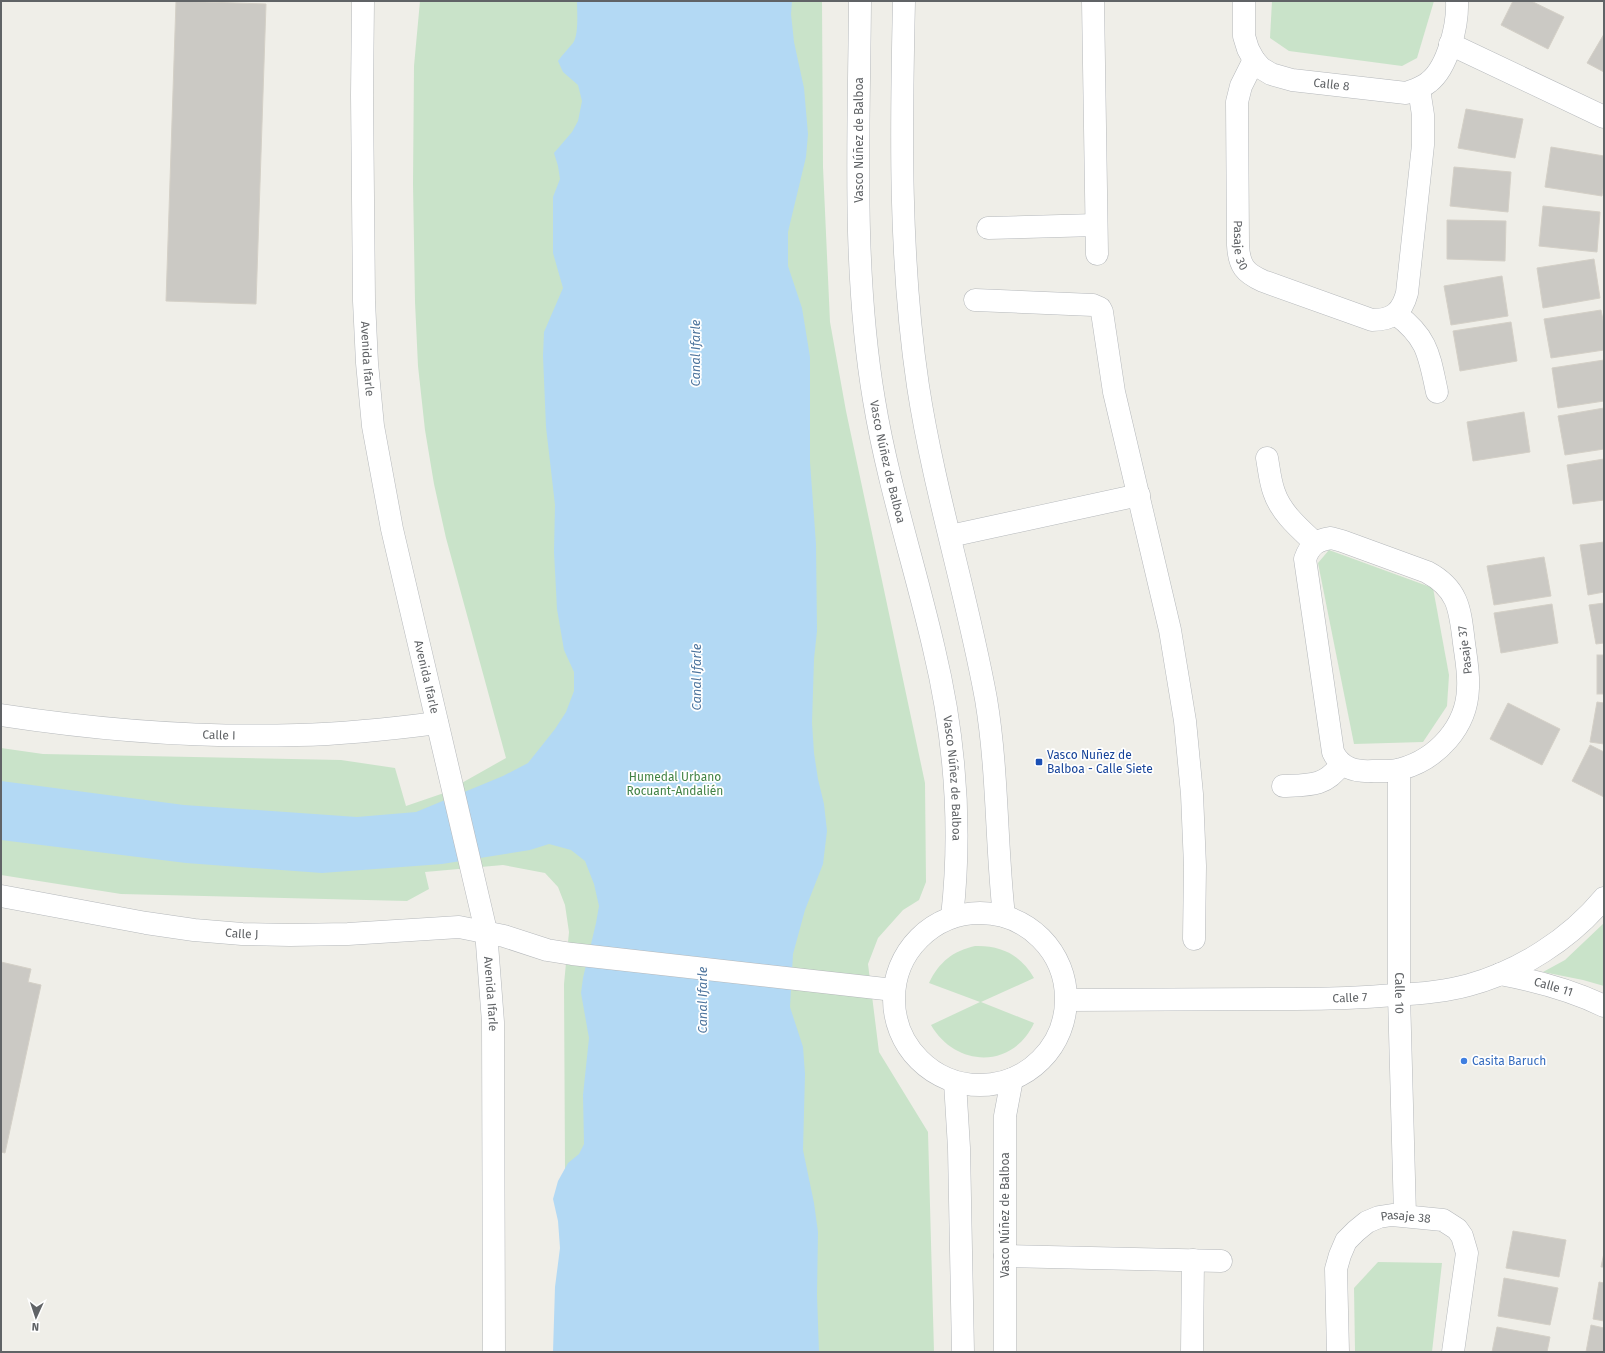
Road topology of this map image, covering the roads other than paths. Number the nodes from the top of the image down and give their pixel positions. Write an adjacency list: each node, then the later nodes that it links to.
1 (363, 1): 22 (street, Avenida Ifarle)
2 (860, 1): 29 (street, Vasco Núñez de Balboa)
3 (904, 1): 19 (street)
4 (1093, 1): 11 (street)
5 (1244, 1): 8 (street, Calle 8)
6 (1457, 1): 7 (street, Calle 8)
7 (1450, 44): 9 (street, Calle 8); 10 (street)
8 (1254, 60): 9 (street, Calle 8); 15 (street, Pasaje 30)
9 (1419, 89): 15 (street)
10 (1604, 117)
11 (1096, 225): 12 (street); 13 (street)
12 (988, 228)
13 (1096, 254)
14 (975, 300): 18 (street)
15 (1396, 314): 16 (street)
16 (1437, 392)
17 (1267, 458): 20 (street)
18 (1139, 495): 19 (street); 31 (street)
19 (950, 536): 28 (street)
20 (1315, 543): 23 (street); 24 (street, Pasaje 37)
21 (1, 715): 22 (street, Calle I)
22 (437, 723): 30 (street, Avenida Ifarle)
23 (1341, 764): 24 (street, Pasaje 37); 25 (street)
24 (1399, 770): 34 (street, Calle 10)
25 (1283, 786)
26 (1, 896): 30 (street, Calle J)
27 (1604, 898): 32 (street, Calle 7)
28 (1004, 916): 29 (street); 35 (street)
29 (952, 917): 33 (street)
30 (486, 931): 33 (street, Calle J); 43 (street, Avenida Ifarle)
31 (1194, 939)
32 (1500, 974): 34 (street, Calle 7); 36 (street, Calle 11)
33 (894, 990): 38 (street)
34 (1400, 995): 35 (street, Calle 7); 39 (street, Calle 10)
35 (1067, 1000): 37 (street)
36 (1604, 1006)
37 (1012, 1079): 38 (street); 40 (street, Vasco Núñez de Balboa)
38 (955, 1082): 44 (street)
39 (1405, 1215): 47 (street, Pasaje 38); 48 (street, Pasaje 38)
40 (1005, 1256): 41 (street); 45 (street, Vasco Núñez de Balboa)
41 (1193, 1260): 42 (street); 46 (street)
42 (1221, 1261)
43 (494, 1352)
44 (963, 1352)
45 (1005, 1352)
46 (1192, 1352)
47 (1338, 1352)
48 (1453, 1352)

